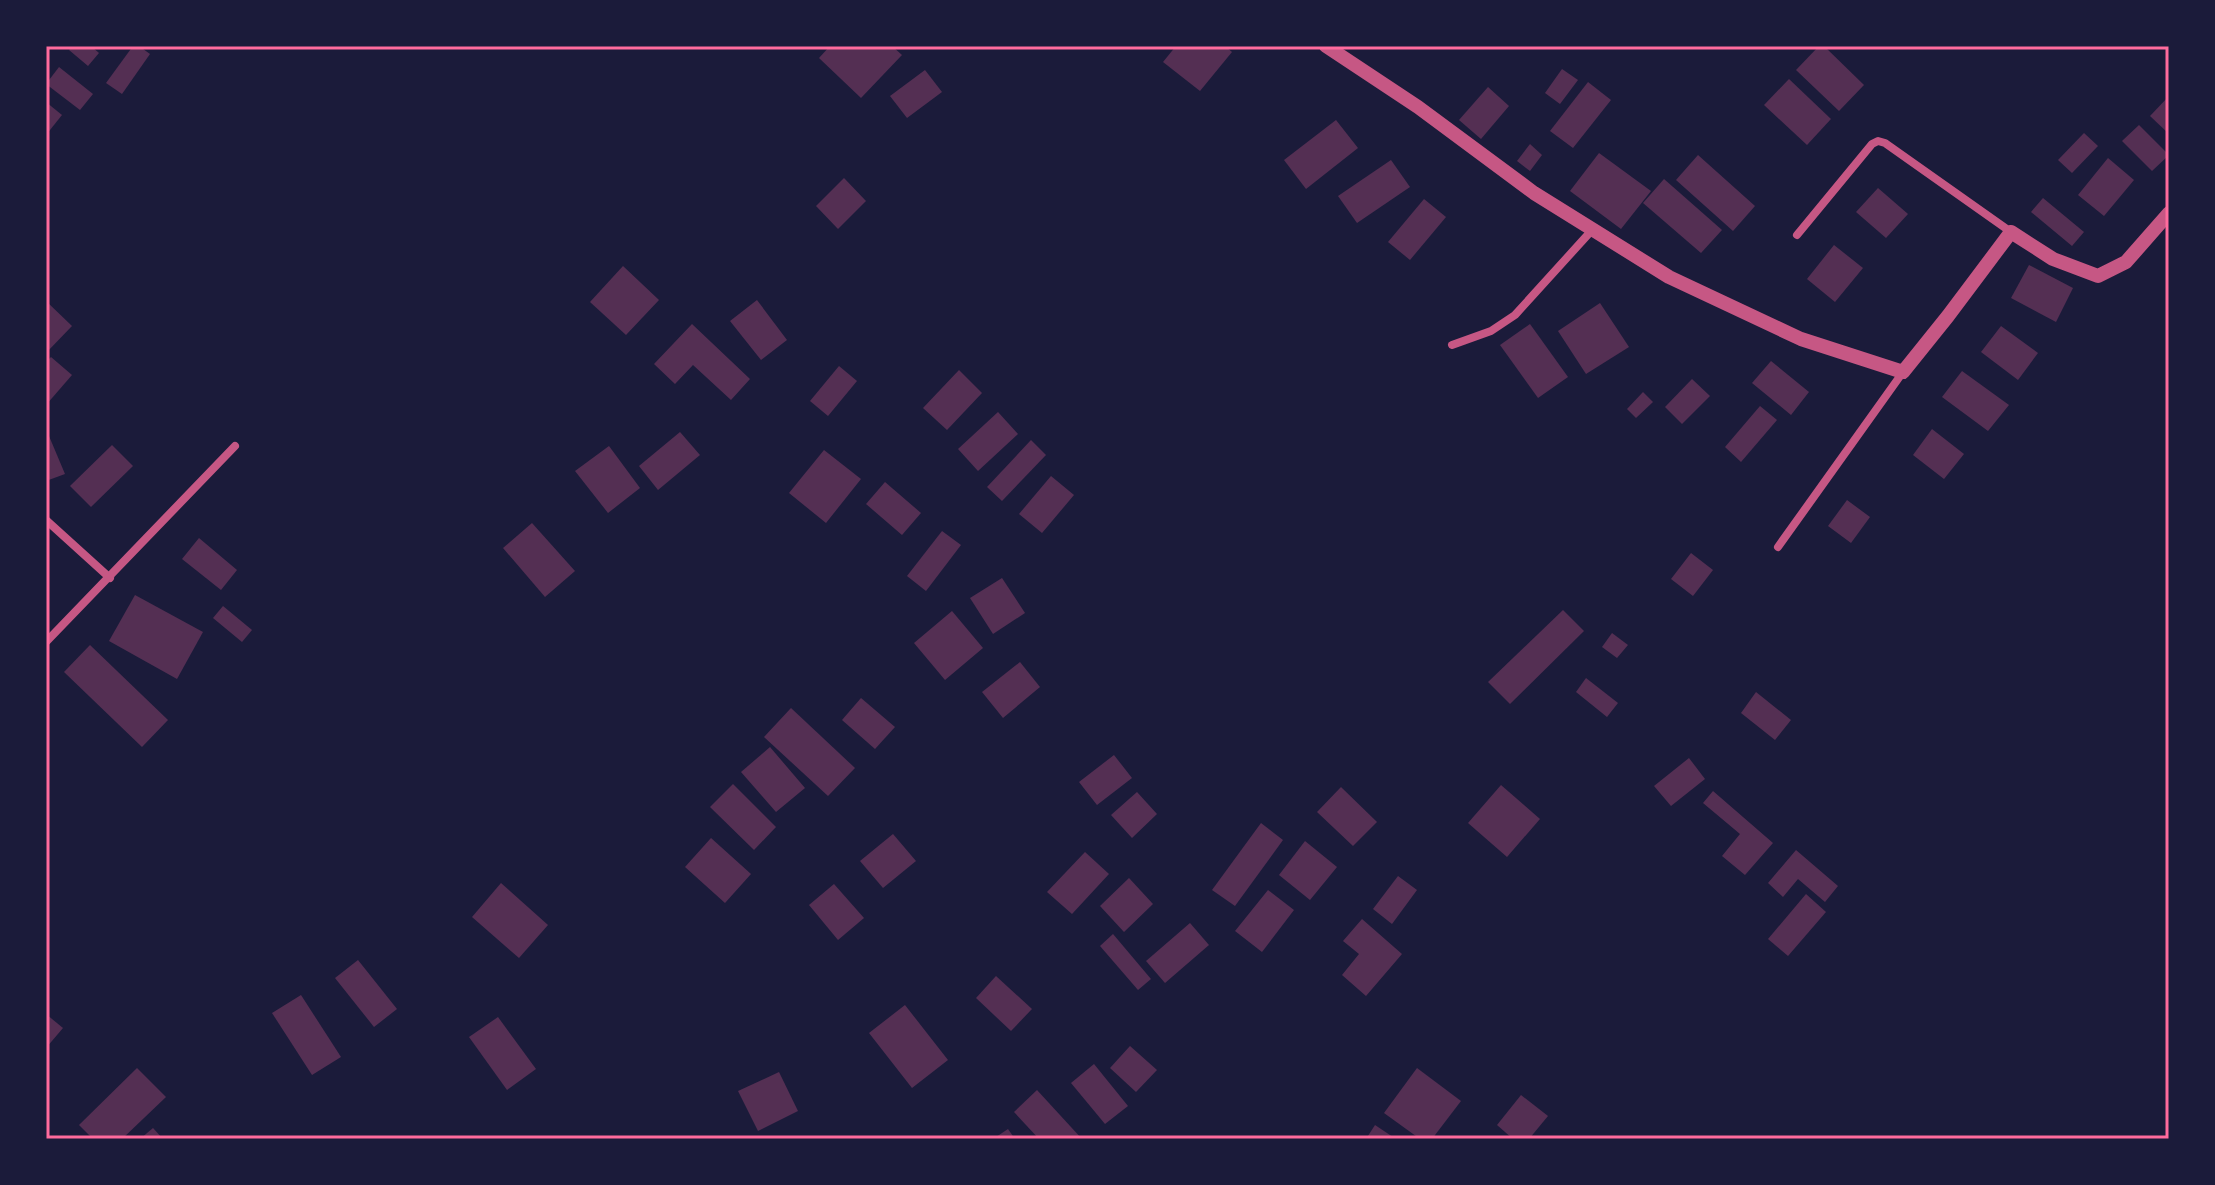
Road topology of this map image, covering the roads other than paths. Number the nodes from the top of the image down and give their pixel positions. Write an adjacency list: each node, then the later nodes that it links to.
1 (1326, 46): 3 (street)
2 (2169, 213): 4 (street)
3 (1593, 229): 6 (street); 7 (street)
4 (2011, 232): 5 (street); 7 (street)
5 (1797, 235)
6 (1452, 345)
7 (1903, 372): 10 (street)
8 (235, 446): 11 (street)
9 (46, 520): 11 (street)
10 (1778, 547)
11 (110, 578): 12 (street)
12 (46, 642)

